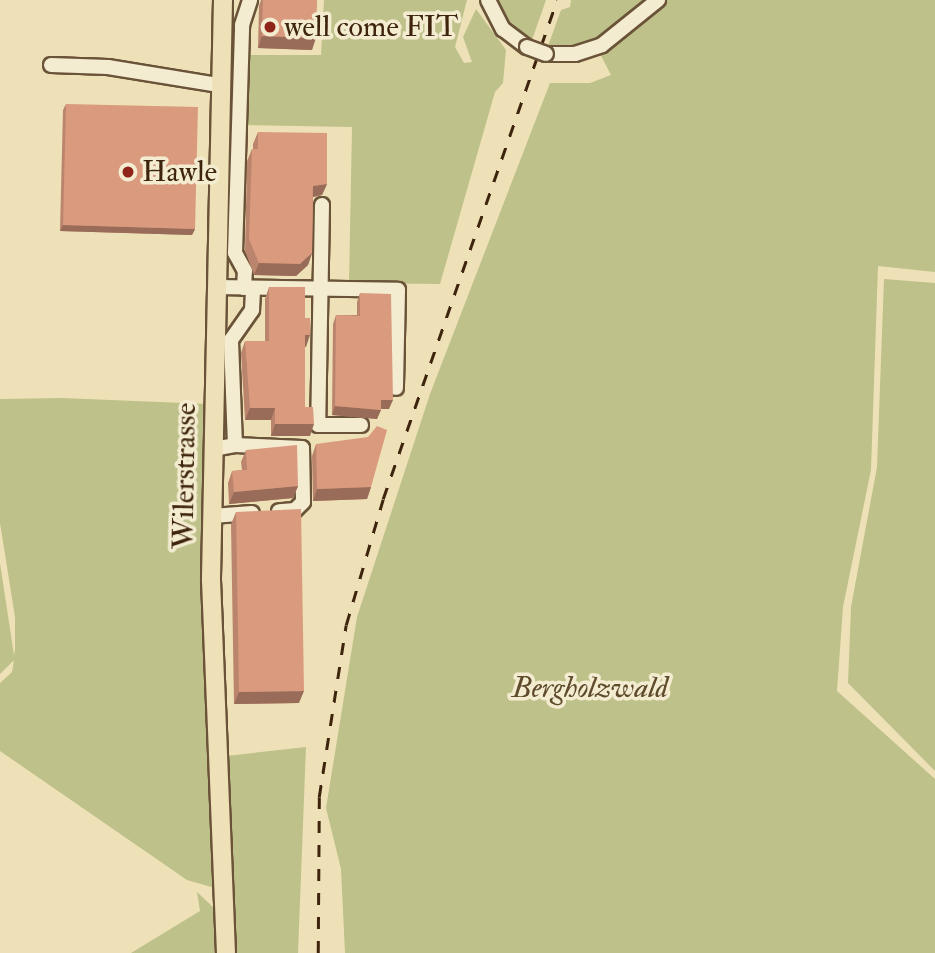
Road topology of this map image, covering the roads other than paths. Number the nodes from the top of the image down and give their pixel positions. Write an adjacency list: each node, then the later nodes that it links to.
1 (223, 0): 6 (main road, Wilerstrasse)
2 (250, 0): 9 (street)
3 (488, 0): 4 (street, bridge)
4 (658, 0)
5 (51, 65): 6 (street)
6 (218, 85): 8 (main road, Wilerstrasse)
7 (322, 205): 10 (street)
8 (216, 287): 9 (street); 14 (main road, Wilerstrasse)
9 (248, 288): 10 (street); 13 (street)
10 (321, 288): 11 (street); 12 (street)
11 (396, 388)
12 (339, 442)
13 (235, 445): 14 (street); 15 (street)
14 (213, 449): 15 (main road, Wilerstrasse)
15 (212, 516): 16 (main road, Wilerstrasse)
16 (226, 953)

